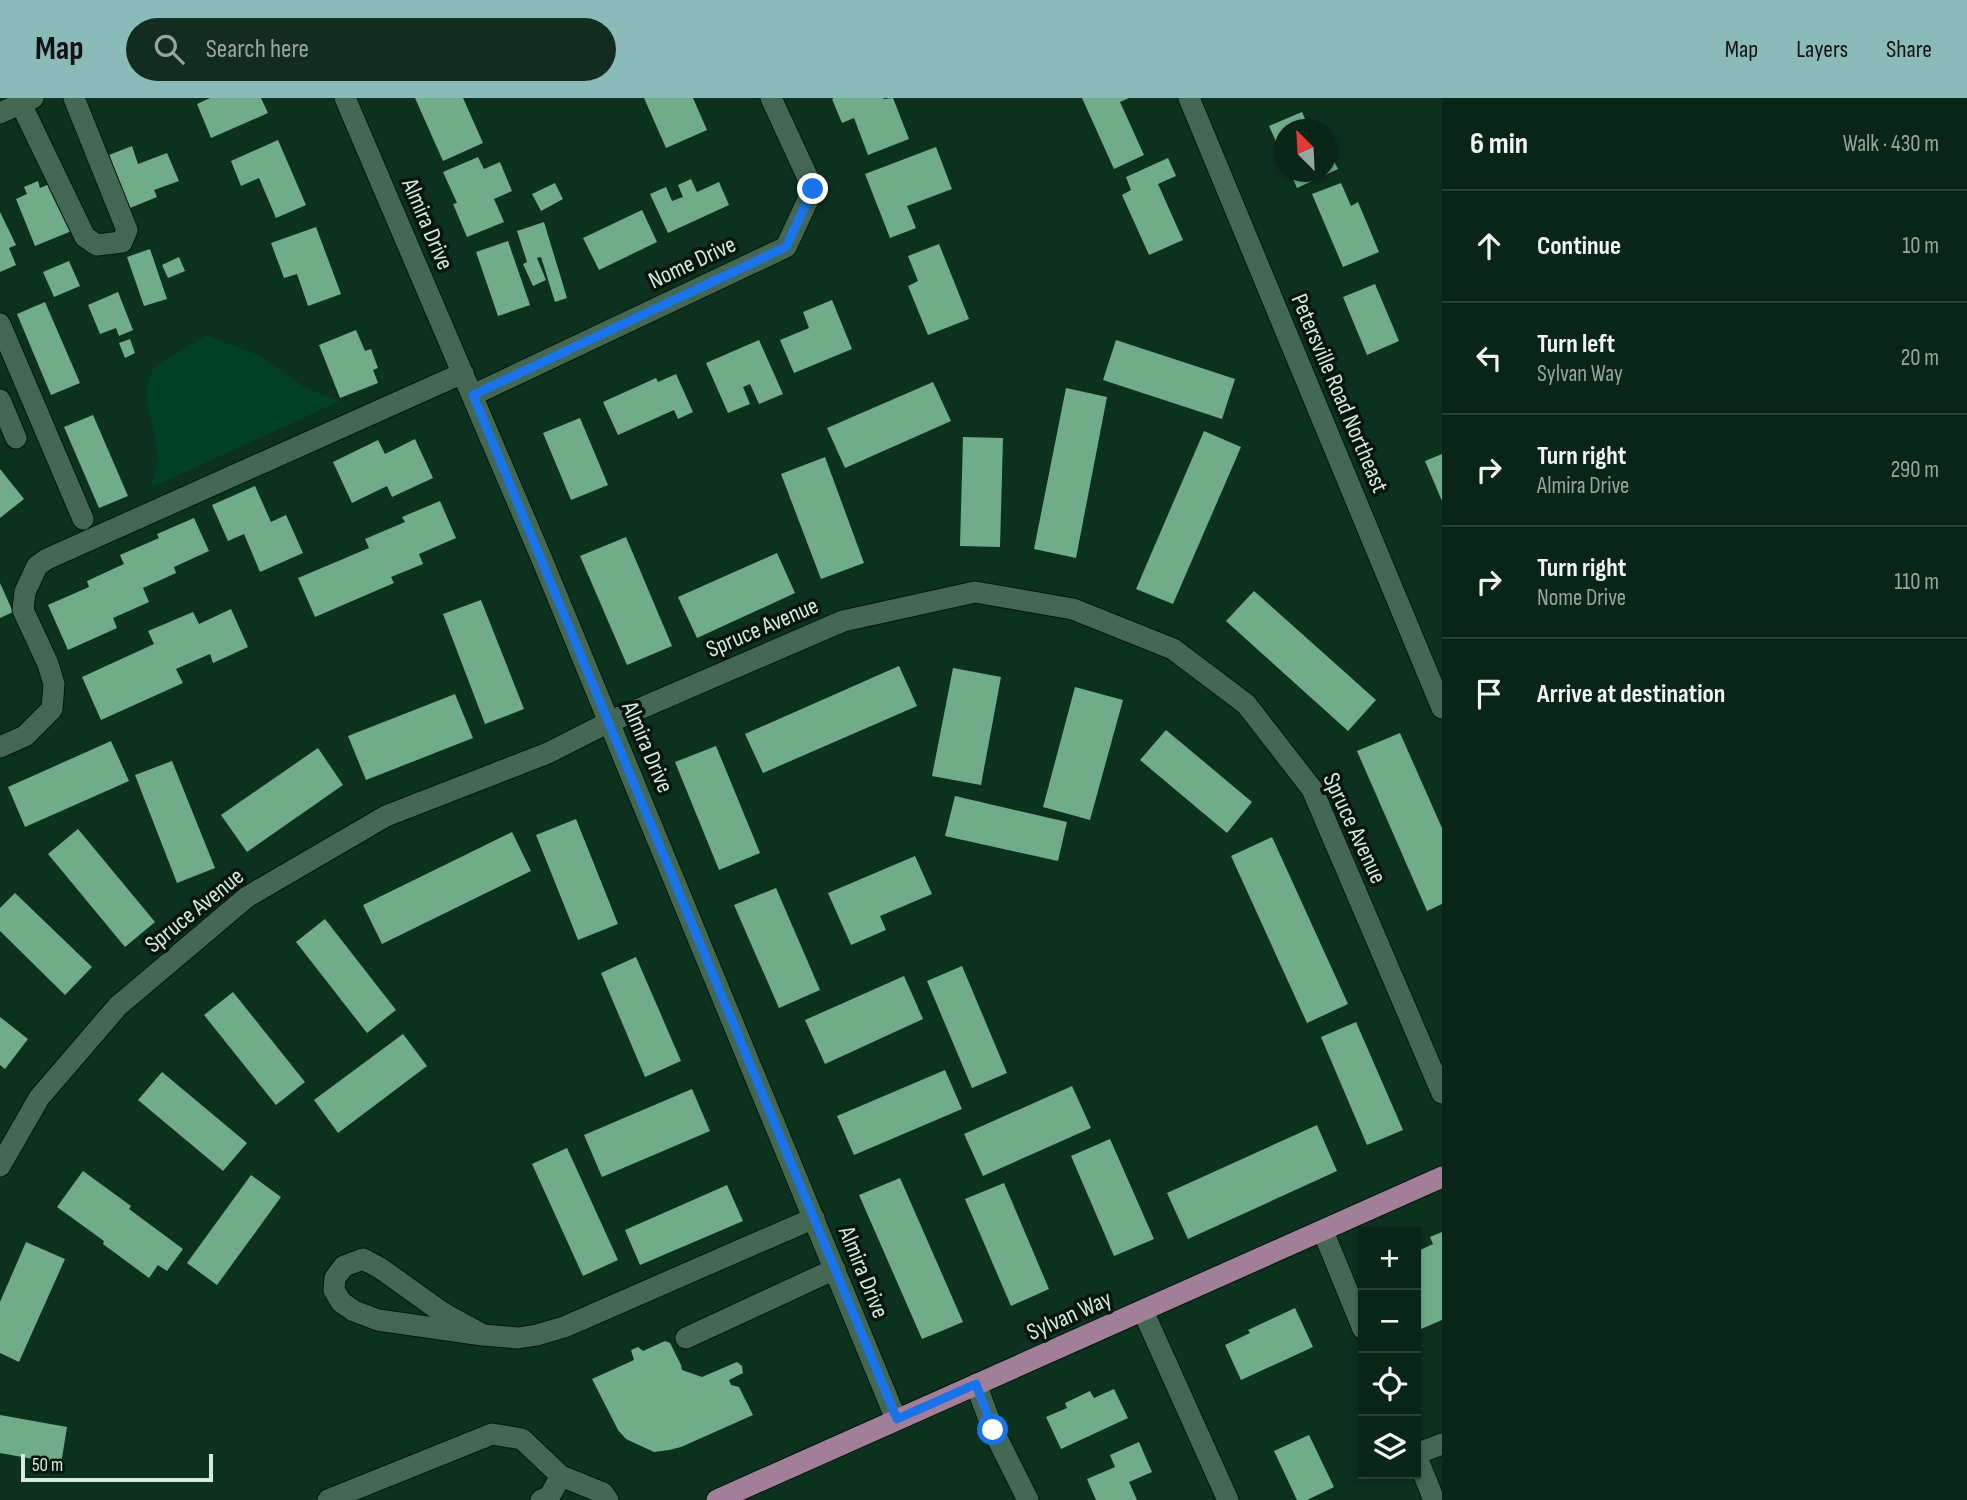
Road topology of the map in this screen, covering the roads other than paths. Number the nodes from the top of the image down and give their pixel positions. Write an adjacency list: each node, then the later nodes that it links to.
1 (74, 98): 5 (street)
2 (345, 98): 8 (street, Almira Drive)
3 (771, 98): 9 (street, Nome Drive)
4 (1189, 98): 13 (street, Petersville Road Northeast)
5 (28, 101): 6 (street)
6 (0, 113)
7 (0, 324): 12 (street)
8 (463, 373): 9 (street, Almira Drive); 15 (street)
9 (473, 395): 14 (street, Almira Drive)
10 (0, 400): 11 (street)
11 (16, 438)
12 (83, 519)
13 (1442, 708)
14 (609, 722): 16 (street, Spruce Avenue); 17 (street, Spruce Avenue); 19 (street, Almira Drive)
15 (0, 747)
16 (1442, 1093)
17 (0, 1166)
18 (1442, 1177): 20 (main road, Sylvan Way)
19 (814, 1218): 21 (street, Almira Drive); 24 (street)
20 (1323, 1231): 22 (main road, Sylvan Way); 23 (street)
21 (835, 1269): 25 (street); 27 (street, Almira Drive)
22 (1143, 1311): 26 (main road, Sylvan Way); 37 (street)
23 (1358, 1317)
24 (482, 1335): 24 (street)
25 (686, 1338)
26 (976, 1384): 27 (main road, Sylvan Way); 36 (street)
27 (897, 1419): 35 (main road, Sylvan Way)
28 (1442, 1444): 29 (street)
29 (1421, 1453)
30 (1421, 1468): 38 (street)
31 (561, 1476): 32 (street); 33 (street); 34 (street)
32 (328, 1500)
33 (541, 1500)
34 (608, 1500)
35 (717, 1500)
36 (1028, 1500)
37 (1228, 1500)
38 (1434, 1500)

